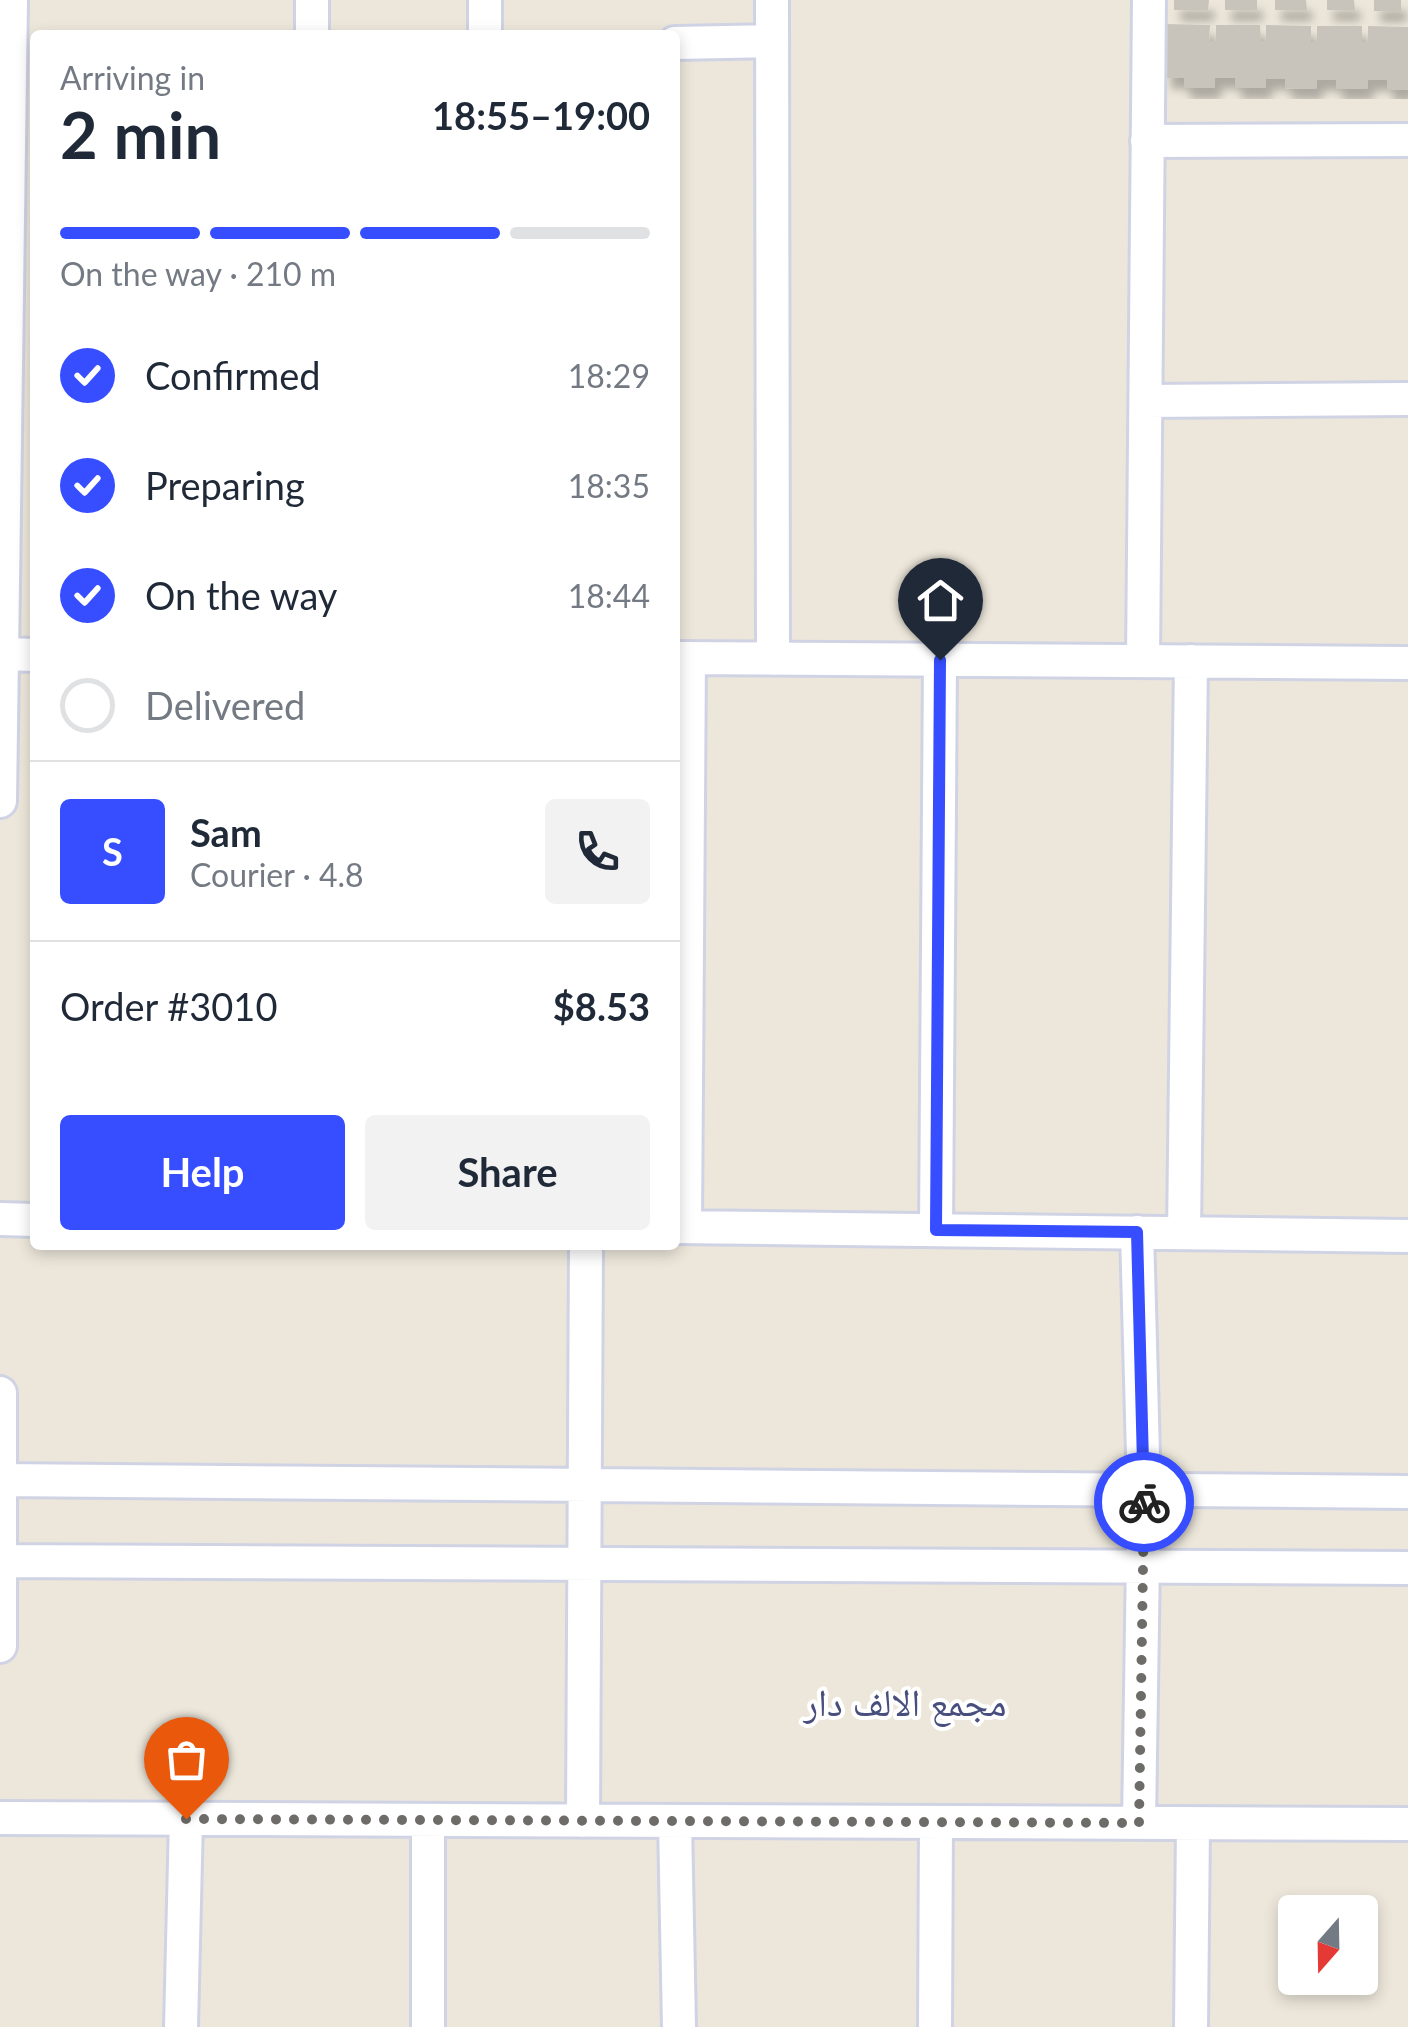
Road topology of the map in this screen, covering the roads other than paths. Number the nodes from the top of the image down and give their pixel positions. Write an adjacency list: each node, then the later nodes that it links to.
1 (11, 0): 14 (street)
2 (312, 0): 6 (street)
3 (485, 0): 7 (street)
4 (772, 0): 8 (street)
5 (1149, 0): 11 (street)
6 (312, 30)
7 (485, 30)
8 (772, 41): 9 (street); 16 (street)
9 (680, 43)
10 (1408, 140): 11 (street)
11 (1146, 141): 13 (street)
12 (1408, 399): 13 (street)
13 (1146, 401): 19 (street)
14 (19, 654): 21 (street)
15 (682, 658): 16 (street); 24 (street)
16 (772, 659): 17 (street)
17 (940, 660): 19 (street); 25 (street)
18 (1191, 661): 19 (street); 20 (street); 27 (street)
19 (1144, 662)
20 (1408, 663)
21 (0, 800)
22 (0, 1220): 23 (street)
23 (30, 1220)
24 (680, 1227): 25 (street)
25 (936, 1230): 26 (street)
26 (1137, 1232): 27 (street); 33 (street)
27 (1184, 1233): 28 (street)
28 (1408, 1236)
29 (586, 1250): 32 (street)
30 (0, 1393): 31 (street)
31 (1, 1480): 32 (street); 35 (street)
32 (584, 1488): 33 (street); 36 (street)
33 (1144, 1491): 34 (street); 37 (street)
34 (1408, 1492)
35 (1, 1561): 36 (street); 39 (street)
36 (584, 1564): 37 (street); 43 (street)
37 (1143, 1566): 38 (street); 46 (street)
38 (1408, 1568)
39 (0, 1646)
40 (0, 1818): 41 (street)
41 (186, 1819): 42 (street); 49 (street)
42 (428, 1820): 43 (street); 50 (street)
43 (582, 1821): 44 (street)
44 (674, 1822): 45 (street); 51 (street)
45 (936, 1822): 46 (street); 52 (street)
46 (1139, 1823): 47 (street)
47 (1193, 1824): 48 (street); 53 (street)
48 (1408, 1824)
49 (181, 2027)
50 (428, 2027)
51 (679, 2027)
52 (935, 2027)
53 (1190, 2027)

